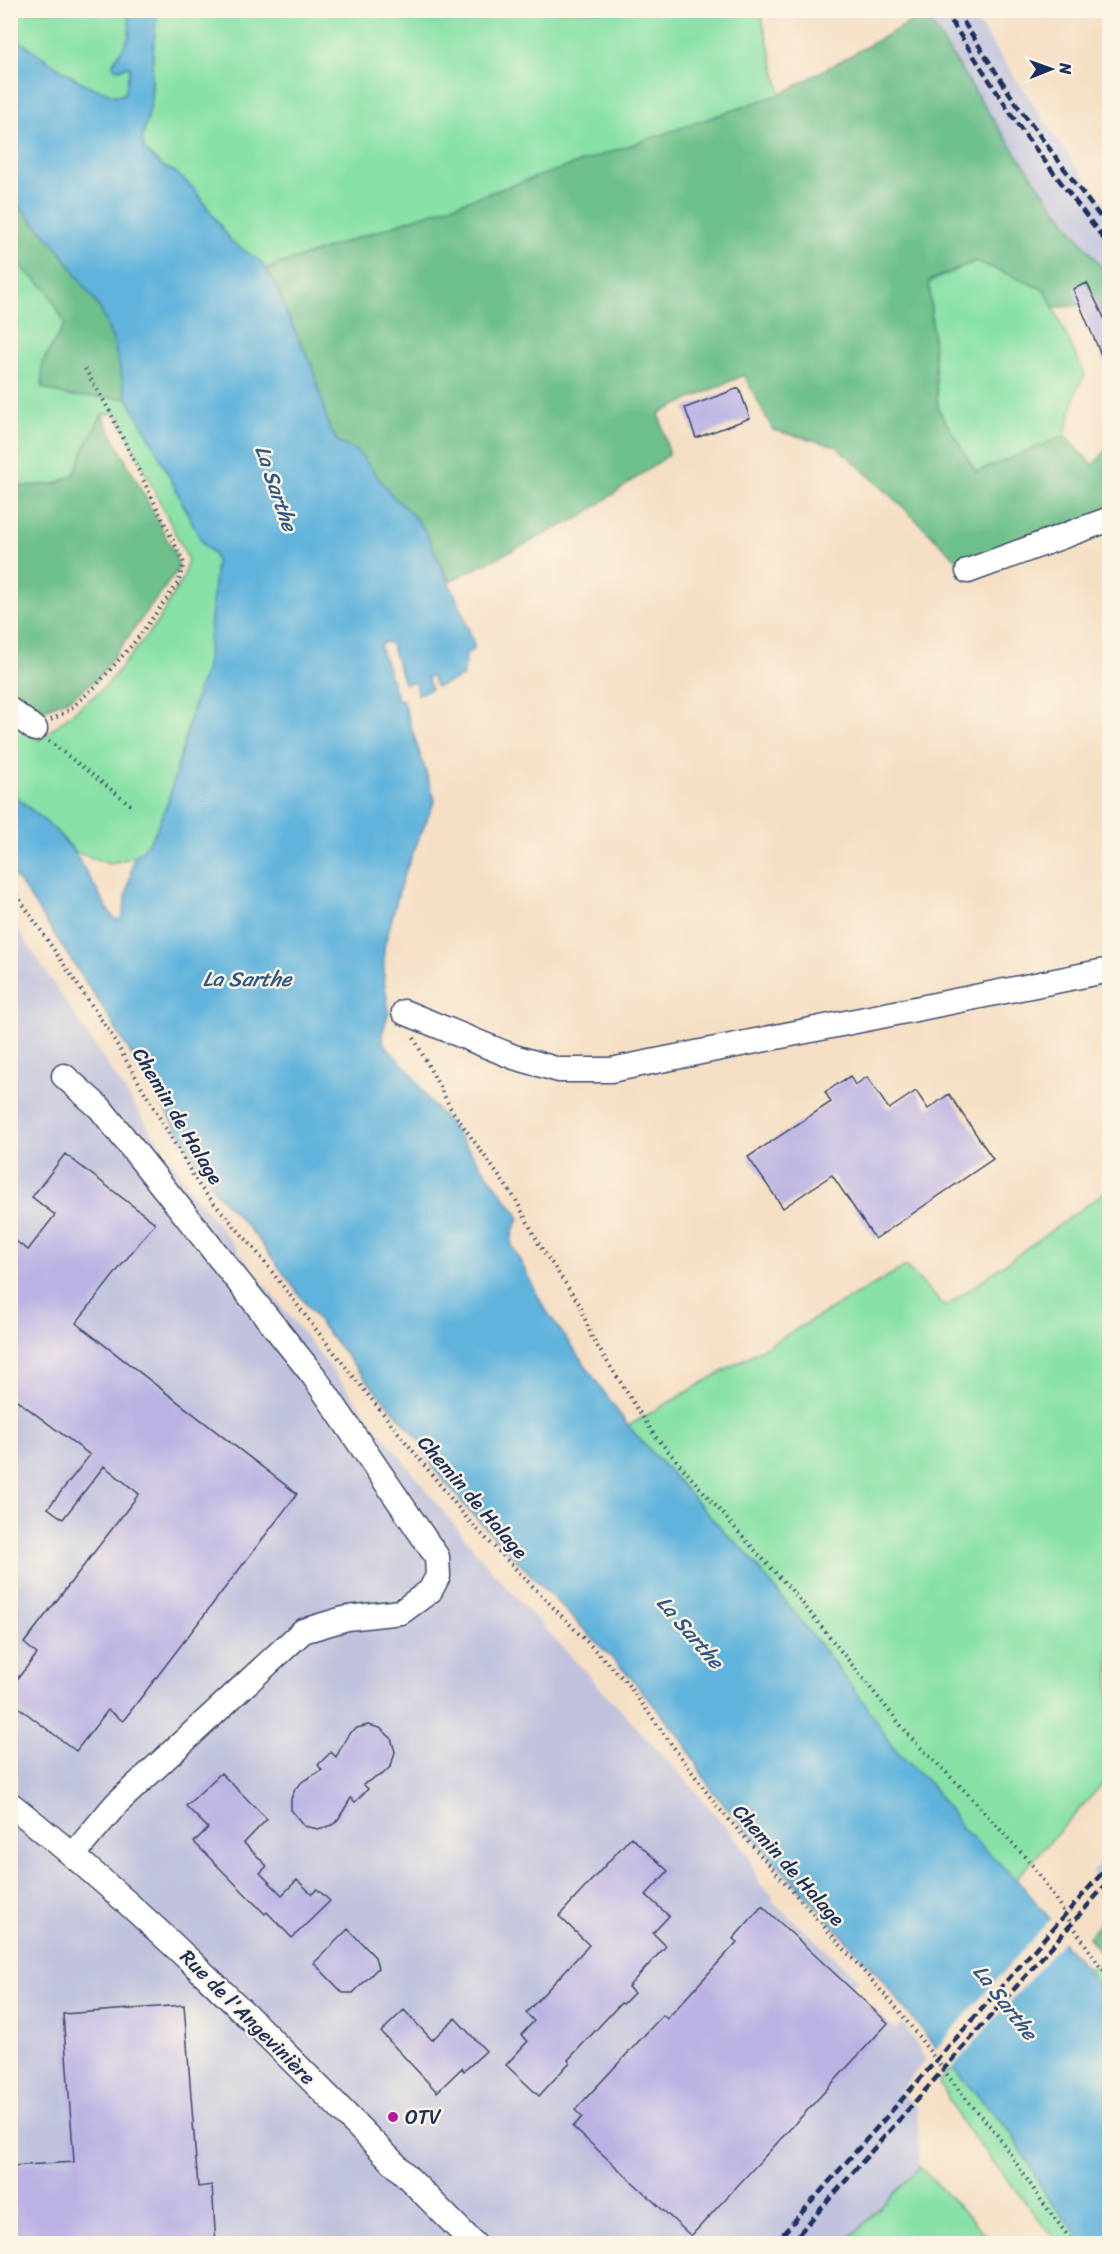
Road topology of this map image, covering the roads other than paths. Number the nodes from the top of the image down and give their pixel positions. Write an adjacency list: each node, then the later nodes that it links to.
1 (1110, 519): 2 (street)
2 (969, 571)
3 (10, 710): 4 (street)
4 (35, 729)
5 (1110, 970): 6 (street)
6 (412, 1015)
7 (64, 1077): 9 (street)
8 (10, 1804): 9 (street, Rue de l'Angevinière)
9 (74, 1854): 10 (street, Rue de l'Angevinière)
10 (474, 2244)

